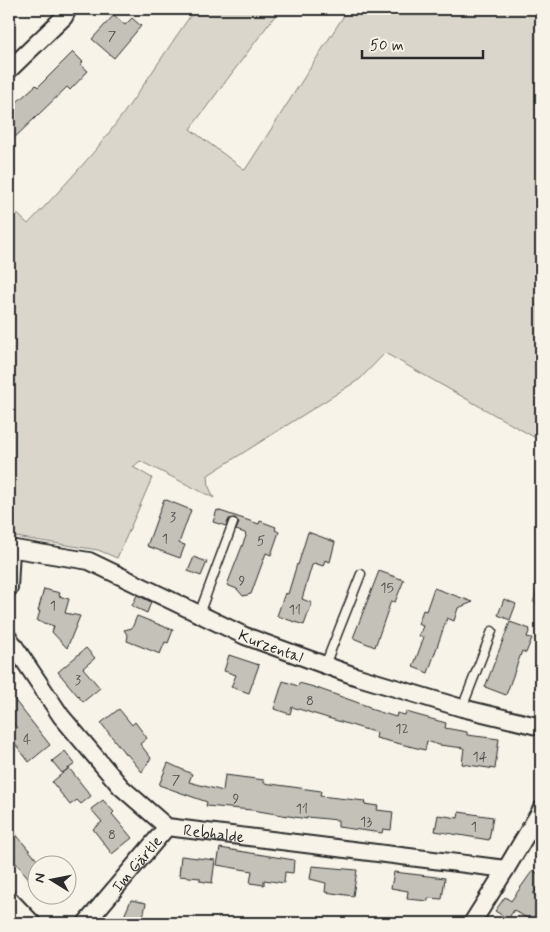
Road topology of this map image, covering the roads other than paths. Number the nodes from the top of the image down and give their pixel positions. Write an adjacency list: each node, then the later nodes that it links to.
1 (68, 9): 2 (street)
2 (9, 70)
3 (233, 523): 7 (lane)
4 (10, 548): 6 (street); 7 (street, Kurzental)
5 (360, 574): 10 (lane)
6 (9, 588)
7 (199, 614): 10 (street, Kurzental)
8 (492, 631): 11 (lane)
9 (9, 638): 14 (street, Rebhalde)
10 (325, 665): 11 (street, Kurzental)
11 (462, 708): 12 (street, Kurzental)
12 (541, 727)
13 (541, 810): 15 (street)
14 (167, 827): 15 (street, Rebhalde); 18 (street, Im Gärtle)
15 (506, 870): 19 (street)
16 (9, 899): 17 (street)
17 (32, 923)
18 (86, 923)
19 (472, 923)

